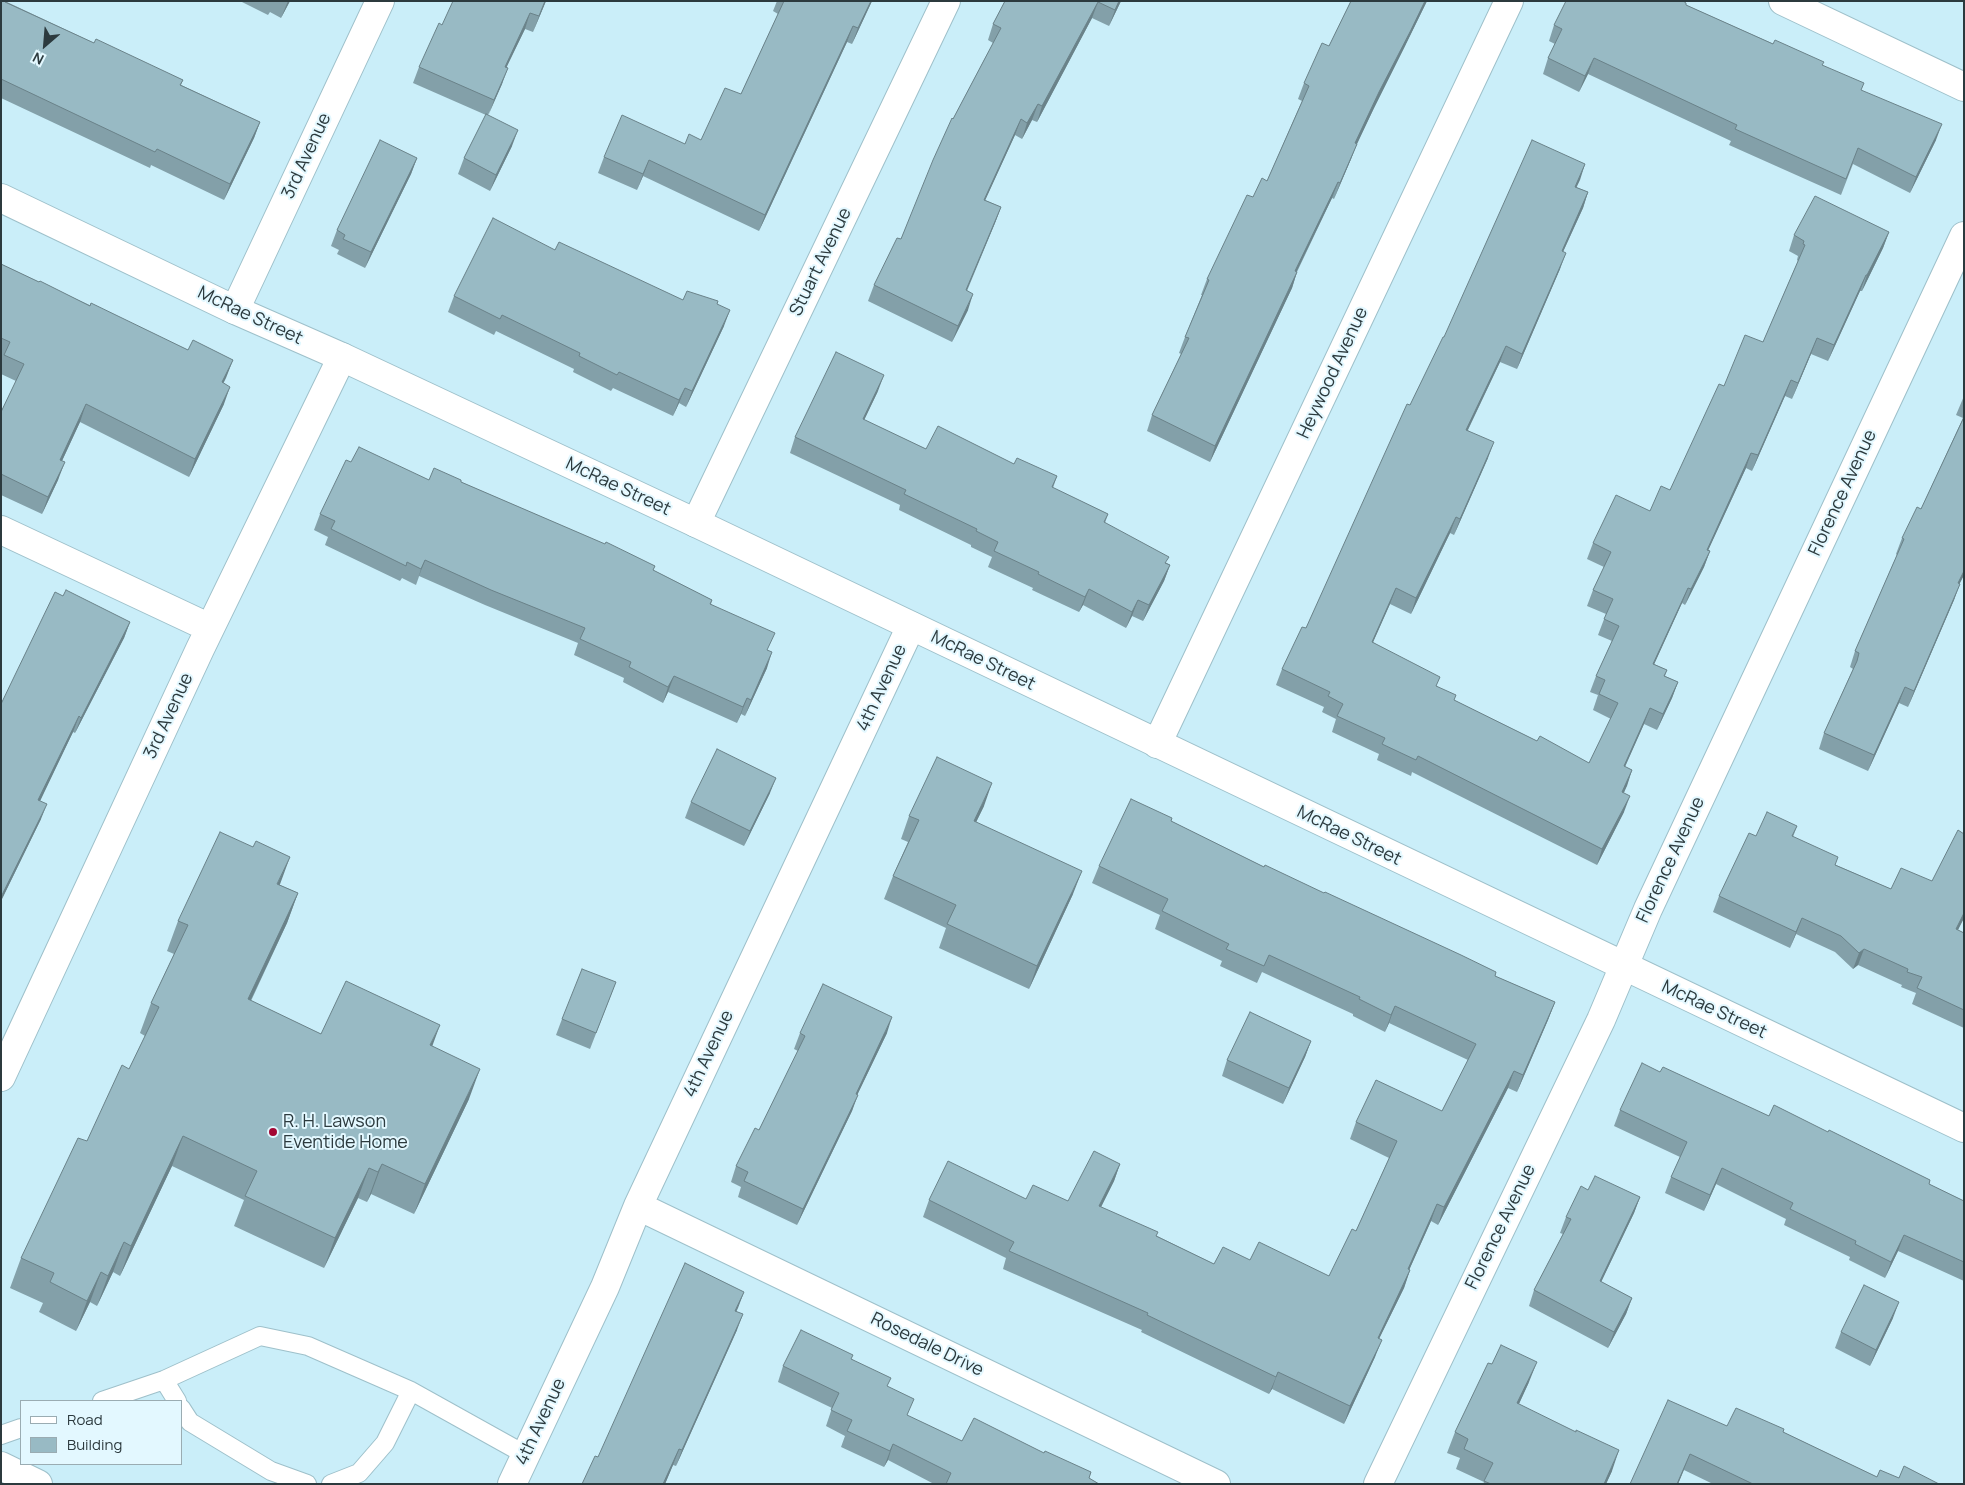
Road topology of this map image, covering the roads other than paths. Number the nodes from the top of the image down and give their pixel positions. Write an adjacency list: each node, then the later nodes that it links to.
1 (380, 1): 9 (street, 3rd Avenue)
2 (946, 1): 11 (street, Stuart Avenue)
3 (1509, 1): 15 (street, Heywood Avenue)
4 (1784, 1): 5 (street)
5 (1816, 8): 6 (street)
6 (1964, 87)
7 (1, 198): 9 (street, McRae Street)
8 (1964, 236): 16 (street, Florence Avenue)
9 (235, 310): 10 (street, McRae Street)
10 (342, 357): 11 (street, McRae Street); 14 (street, 3rd Avenue)
11 (696, 523): 13 (street, McRae Street)
12 (1, 530): 14 (street)
13 (911, 626): 15 (street, McRae Street); 19 (street, 4th Avenue)
14 (210, 628): 17 (street, 3rd Avenue)
15 (1157, 744): 16 (street, McRae Street)
16 (1623, 966): 18 (street, McRae Street); 34 (street, Florence Avenue)
17 (1, 1077)
18 (1964, 1128)
19 (638, 1206): 27 (street, 4th Avenue); 33 (street, Rosedale Drive)
20 (164, 1380): 21 (lane); 22 (lane); 23 (lane)
21 (411, 1391): 27 (lane); 31 (lane)
22 (105, 1400)
23 (176, 1400)
24 (182, 1410): 30 (lane)
25 (20, 1428): 26 (lane)
26 (1, 1435)
27 (526, 1455): 32 (street, 4th Avenue)
28 (1, 1466): 29 (street)
29 (38, 1484)
30 (307, 1484)
31 (331, 1484)
32 (512, 1484)
33 (1216, 1484)
34 (1378, 1484)

